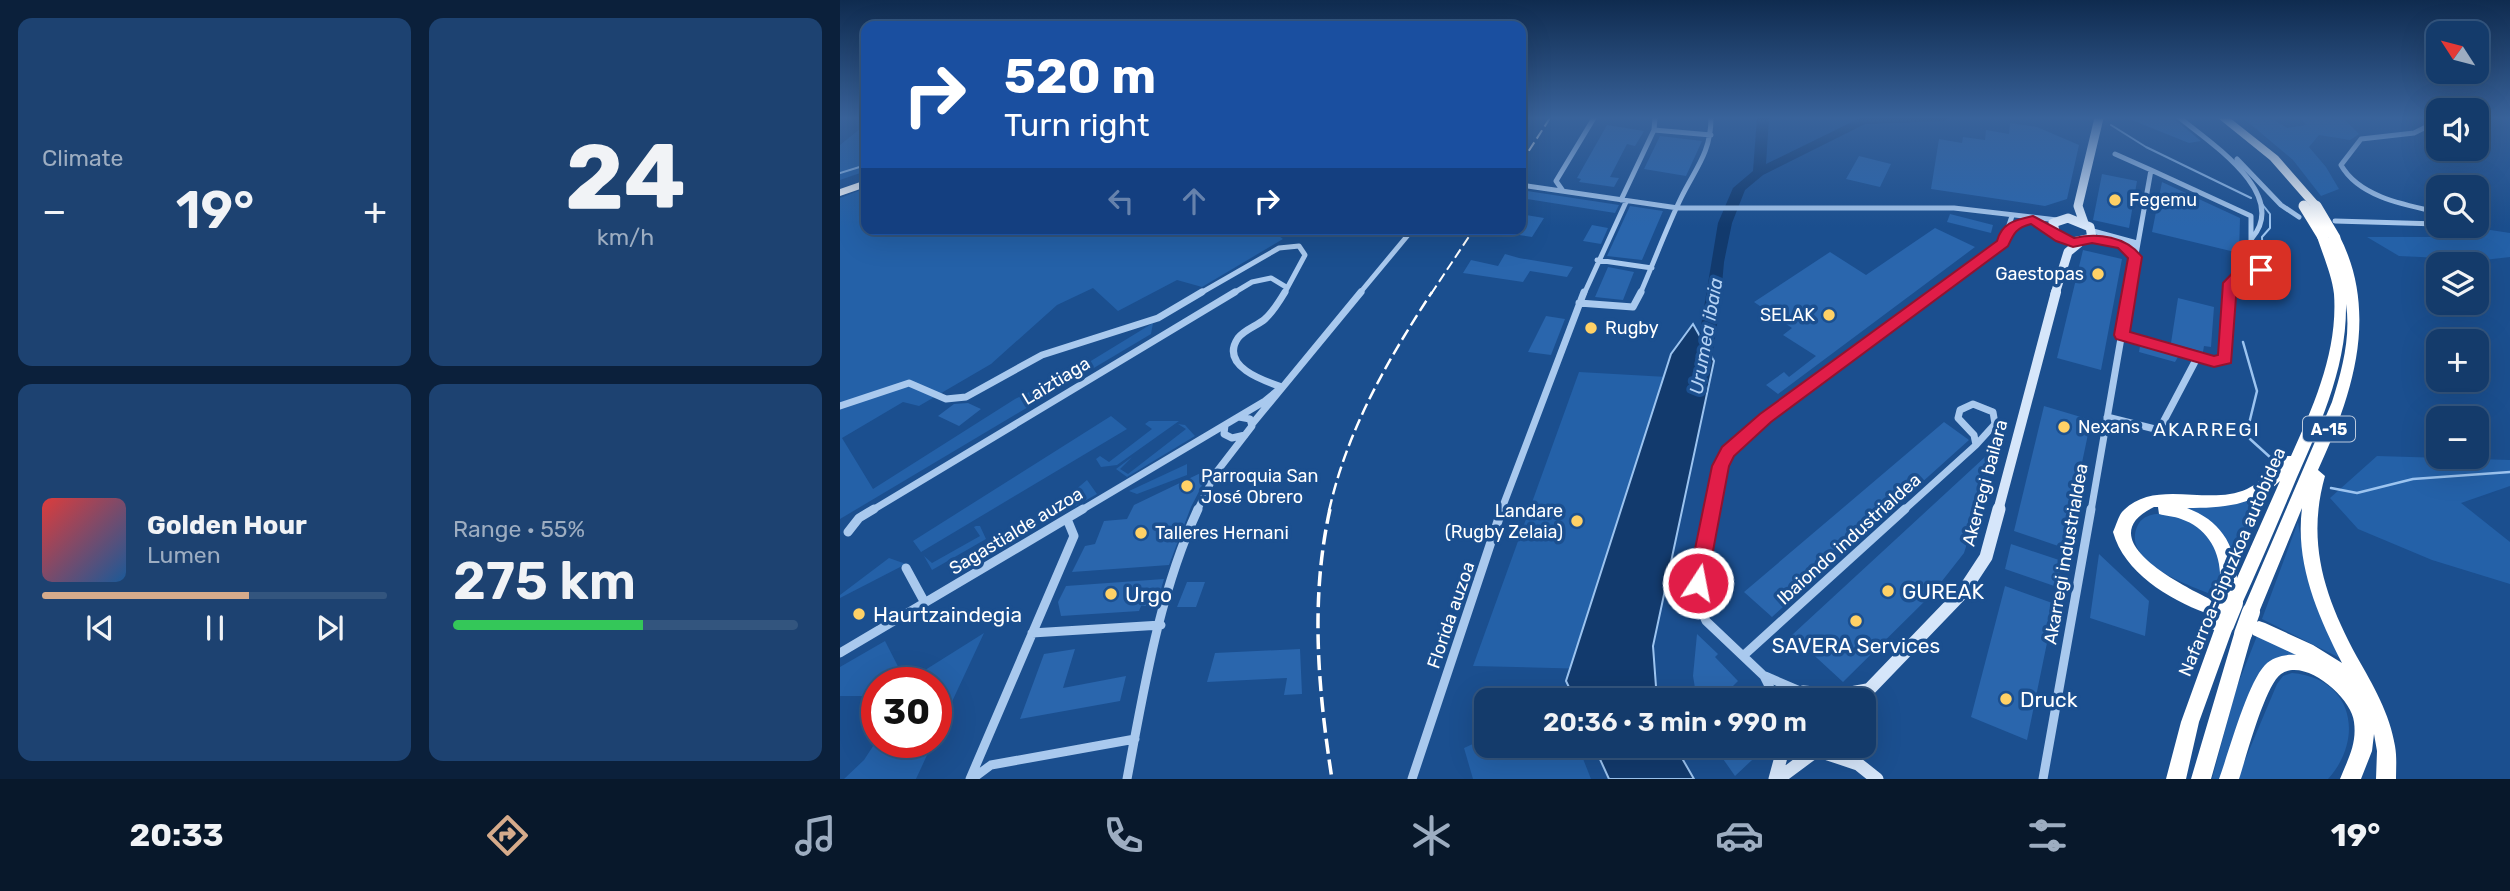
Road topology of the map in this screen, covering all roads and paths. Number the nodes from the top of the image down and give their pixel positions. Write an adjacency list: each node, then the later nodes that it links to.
1 (1573, 154): 13 (street)
2 (1644, 154): 20 (street, Florida auzoa)
3 (1704, 154): 22 (street)
4 (2090, 154): 21 (main road)
5 (2115, 154): 11 (street)
6 (2224, 154): 39 (street)
7 (2225, 154): 25 (street)
8 (2257, 154): 25 (highway, Nafarroa-Gipuzkoa autobidea / A-15)
9 (2269, 154): 25 (highway, Nafarroa-Gipuzkoa autobidea / A-15)
10 (2348, 154): 24 (street)
11 (2151, 170): 39 (street); 42 (street, Akarregi industrialdea)
12 (861, 178): 15 (highway)
13 (1556, 184): 17 (street); 18 (street)
14 (861, 185): 19 (highway)
15 (840, 186)
16 (1526, 186): 17 (street)
17 (1540, 188): 18 (street)
18 (1563, 191): 20 (street)
19 (840, 193)
20 (1624, 201): 22 (street); 43 (street, Florida auzoa)
21 (2077, 205): 31 (main road); 33 (main road)
22 (1678, 208): 23 (street); 44 (street)
23 (1977, 209): 26 (street); 27 (street)
24 (2426, 209)
25 (2306, 210): 57 (highway, Nafarroa-Gipuzkoa autobidea / A-15, bridge)
26 (1989, 211): 28 (street); 35 (street)
27 (2004, 211): 28 (street); 29 (street)
28 (2012, 216): 29 (street); 35 (street)
29 (2023, 217): 30 (street)
30 (2033, 220): 31 (street); 35 (street); 36 (street)
31 (2060, 220): 33 (main road); 36 (main road)
32 (2334, 221): 34 (street)
33 (2084, 223): 38 (main road)
34 (2426, 224)
35 (2007, 227): 73 (street)
36 (2053, 231): 40 (main road)
37 (1408, 235): 52 (street)
38 (2092, 235): 41 (main road); 42 (street); 42 (street)
39 (2252, 237): 45 (street)
40 (2061, 238): 41 (main road); 48 (main road)
41 (2079, 243): 48 (main road)
42 (2136, 249): 50 (street, Akarregi industrialdea)
43 (1597, 260): 44 (street); 49 (street, Florida auzoa)
44 (1652, 268): 49 (street)
45 (2246, 268): 46 (street); 51 (street)
46 (2276, 272)
47 (1286, 288): 52 (street); 53 (street); 64 (street, Laiztiaga)
48 (2057, 288): 77 (main road, Akerregi bailara)
49 (1579, 303): 89 (street, Florida auzoa)
50 (2122, 335): 51 (street); 54 (street, Akarregi industrialdea)
51 (2198, 356): 54 (street)
52 (1282, 387): 55 (street); 56 (street)
53 (840, 406)
54 (2107, 417): 92 (street, Akarregi industrialdea)
55 (1237, 418): 56 (street); 58 (street)
56 (1253, 423): 59 (street)
57 (2319, 431): 62 (highway); 66 (highway, Nafarroa-Gipuzkoa autobidea / A-15); 70 (highway, Nafarroa-Gipuzkoa autobidea / A-15, bridge); 78 (highway)
58 (1227, 433): 59 (street, Sagastialde auzoa); 61 (street); 63 (street, Sagastialde auzoa)
59 (1246, 435): 61 (street)
60 (1976, 445): 60 (street, Ibaiondo industrialdea); 73 (street, Ibaiondo industrialdea)
61 (1234, 450): 69 (street)
62 (2143, 506): 66 (highway); 68 (highway)
63 (1067, 519): 67 (street, Sagastialde auzoa); 71 (street)
64 (848, 532)
65 (906, 568): 67 (street)
66 (2230, 598): 93 (highway, Nafarroa-Gipuzkoa autobidea / A-15, bridge)
67 (925, 603): 72 (street, Sagastialde auzoa)
68 (2206, 605)
69 (1161, 625): 71 (street); 79 (street)
70 (2251, 631): 78 (highway); 94 (highway, Nafarroa-Gipuzkoa autobidea / A-15)
71 (1032, 633): 80 (street)
72 (840, 653)
73 (1743, 656): 74 (street)
74 (1764, 676): 75 (street); 76 (street)
75 (1770, 688)
76 (1793, 688)
77 (1870, 688)
78 (2369, 712): 95 (highway); 96 (highway); 97 (highway)
79 (1135, 739): 86 (street); 88 (street)
80 (980, 753): 86 (street); 87 (street)
81 (1781, 758): 90 (main road)
82 (1810, 758): 90 (main road)
83 (1843, 758): 85 (main road)
84 (1854, 758): 85 (main road)
85 (1858, 764): 91 (main road)
86 (986, 767): 87 (street)
87 (971, 779)
88 (1127, 779)
89 (1412, 779)
90 (1776, 779)
91 (1877, 779)
92 (2043, 779)
93 (2176, 779)
94 (2201, 779)
95 (2229, 779)
96 (2350, 779)
97 (2386, 779)

